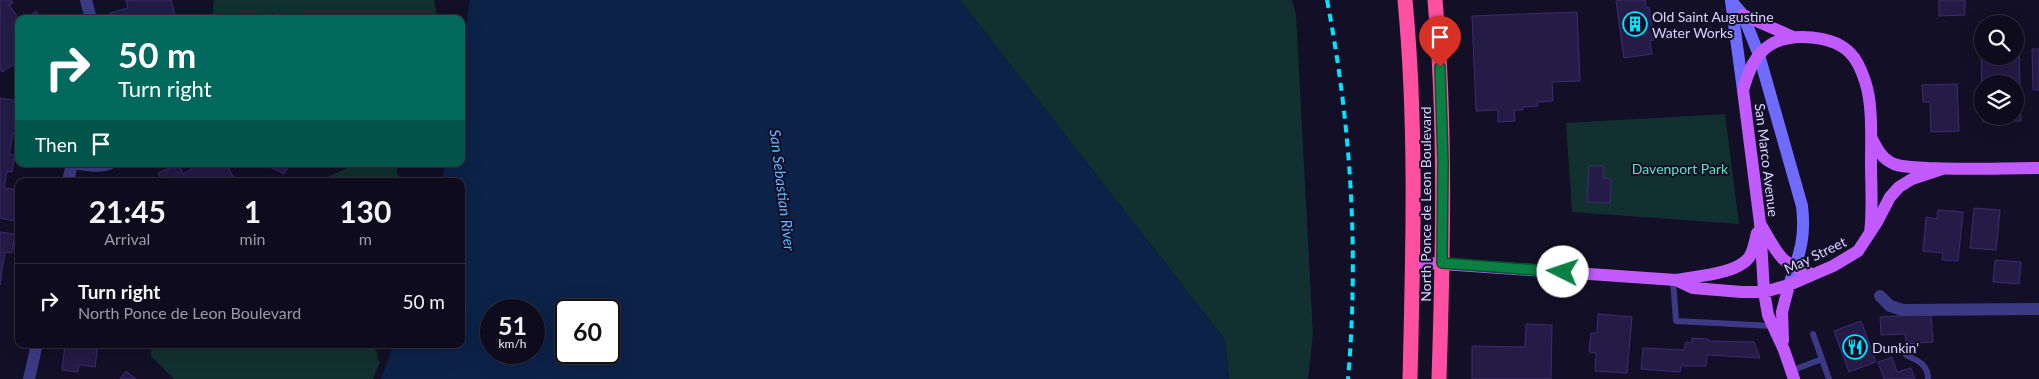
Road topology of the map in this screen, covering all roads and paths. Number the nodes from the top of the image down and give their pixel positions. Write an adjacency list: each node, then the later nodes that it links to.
1 (86, 0): 5 (street)
2 (1405, 0): 15 (highway, North Ponce de Leon Boulevard)
3 (1435, 0): 16 (highway, North Ponce de Leon Boulevard)
4 (1731, 1): 6 (main road); 9 (main road, San Marco Avenue)
5 (90, 15)
6 (1743, 15): 7 (main road); 8 (main road)
7 (1793, 37): 8 (main road, May Street); 10 (main road, May Street)
8 (1759, 55): 9 (main road, May Street); 17 (main road)
9 (1743, 90): 13 (main road, San Marco Avenue)
10 (1871, 136): 11 (main road, May Street); 14 (main road, May Street)
11 (1942, 168): 12 (main road, May Street); 14 (main road, May Street)
12 (2039, 168)
13 (1760, 223): 17 (main road); 19 (main road); 21 (main road, San Marco Avenue)
14 (1870, 232): 18 (main road, May Street)
15 (1413, 262): 16 (main road); 32 (highway, North Ponce de Leon Boulevard)
16 (1442, 263): 19 (main road); 33 (highway, North Ponce de Leon Boulevard)
17 (1795, 268): 18 (main road); 20 (main road)
18 (1812, 274): 20 (main road, May Street)
19 (1674, 280): 21 (main road, May Street); 24 (lane)
20 (1789, 285): 21 (main road, May Street); 27 (main road)
21 (1764, 292): 24 (main road, San Marco Avenue)
22 (1880, 296): 23 (street)
23 (2039, 309)
24 (1773, 326): 27 (main road, San Marco Avenue)
25 (1813, 334): 29 (lane)
26 (35, 348): 31 (street)
27 (1784, 350): 30 (main road, San Marco Avenue)
28 (1906, 355): 35 (lane)
29 (1822, 359): 30 (lane); 34 (lane)
30 (1793, 375)
31 (29, 379)
32 (1410, 379)
33 (1440, 379)
34 (1829, 379)
35 (1928, 379)

